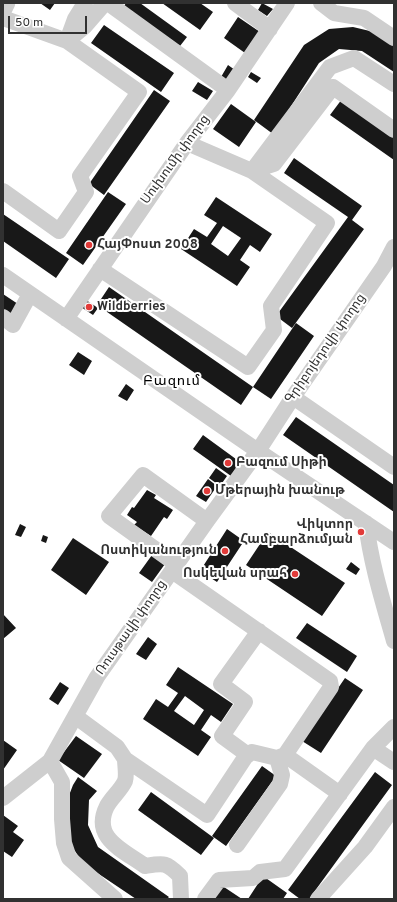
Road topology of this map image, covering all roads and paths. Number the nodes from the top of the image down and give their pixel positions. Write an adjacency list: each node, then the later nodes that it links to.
1 (85, 3): 9 (street)
2 (107, 3): 9 (street); 11 (street)
3 (235, 3): 7 (street)
4 (287, 3): 7 (street, Սուխումի փողոց)
5 (321, 3): 8 (street)
6 (6, 8): 9 (street)
7 (270, 29): 11 (street, Սուխումի փողոց)
8 (394, 38)
9 (67, 41): 15 (street)
10 (394, 84): 14 (street)
11 (228, 90): 13 (street, Սուխումի փողոց)
12 (394, 130): 14 (street)
13 (187, 143): 14 (street); 17 (street, Սուխումի փողոց)
14 (252, 171): 17 (street)
15 (3, 191)
16 (394, 247): 18 (street, Գրիբոյեդովի փողոց)
17 (100, 269): 22 (street, Սուխումի փողոց)
18 (389, 269): 23 (street, Գրիբոյեդովի փողոց)
19 (3, 275): 20 (street)
20 (30, 294): 21 (street); 22 (street)
21 (3, 317)
22 (66, 319): 24 (street)
23 (293, 397): 24 (street, Գրիբոյեդովի փողոց); 25 (street)
24 (258, 451): 26 (street, Ռուսթավի փողոց); 27 (street)
25 (394, 467)
26 (207, 521): 29 (street, Ռուսթավի փողոց); 29 (street)
27 (366, 523): 28 (street); 31 (street)
28 (394, 542)
29 (174, 568): 30 (street); 32 (street, Ռուսթավի փողոց)
30 (259, 631): 35 (street); 36 (street)
31 (394, 641)
32 (75, 716): 37 (street); 38 (street, Ռուսթավի փողոց)
33 (394, 727): 34 (street)
34 (374, 748): 39 (street); 40 (street)
35 (248, 755): 36 (street); 37 (street)
36 (281, 756): 40 (street); 43 (street)
37 (125, 759): 45 (street)
38 (50, 761): 41 (street, Ռուսթավի փողոց); 44 (street)
39 (394, 762)
40 (340, 794): 46 (street)
41 (3, 798)
42 (394, 807): 47 (street)
43 (237, 845)
44 (115, 899)
45 (181, 899)
46 (205, 899)
47 (318, 899)

